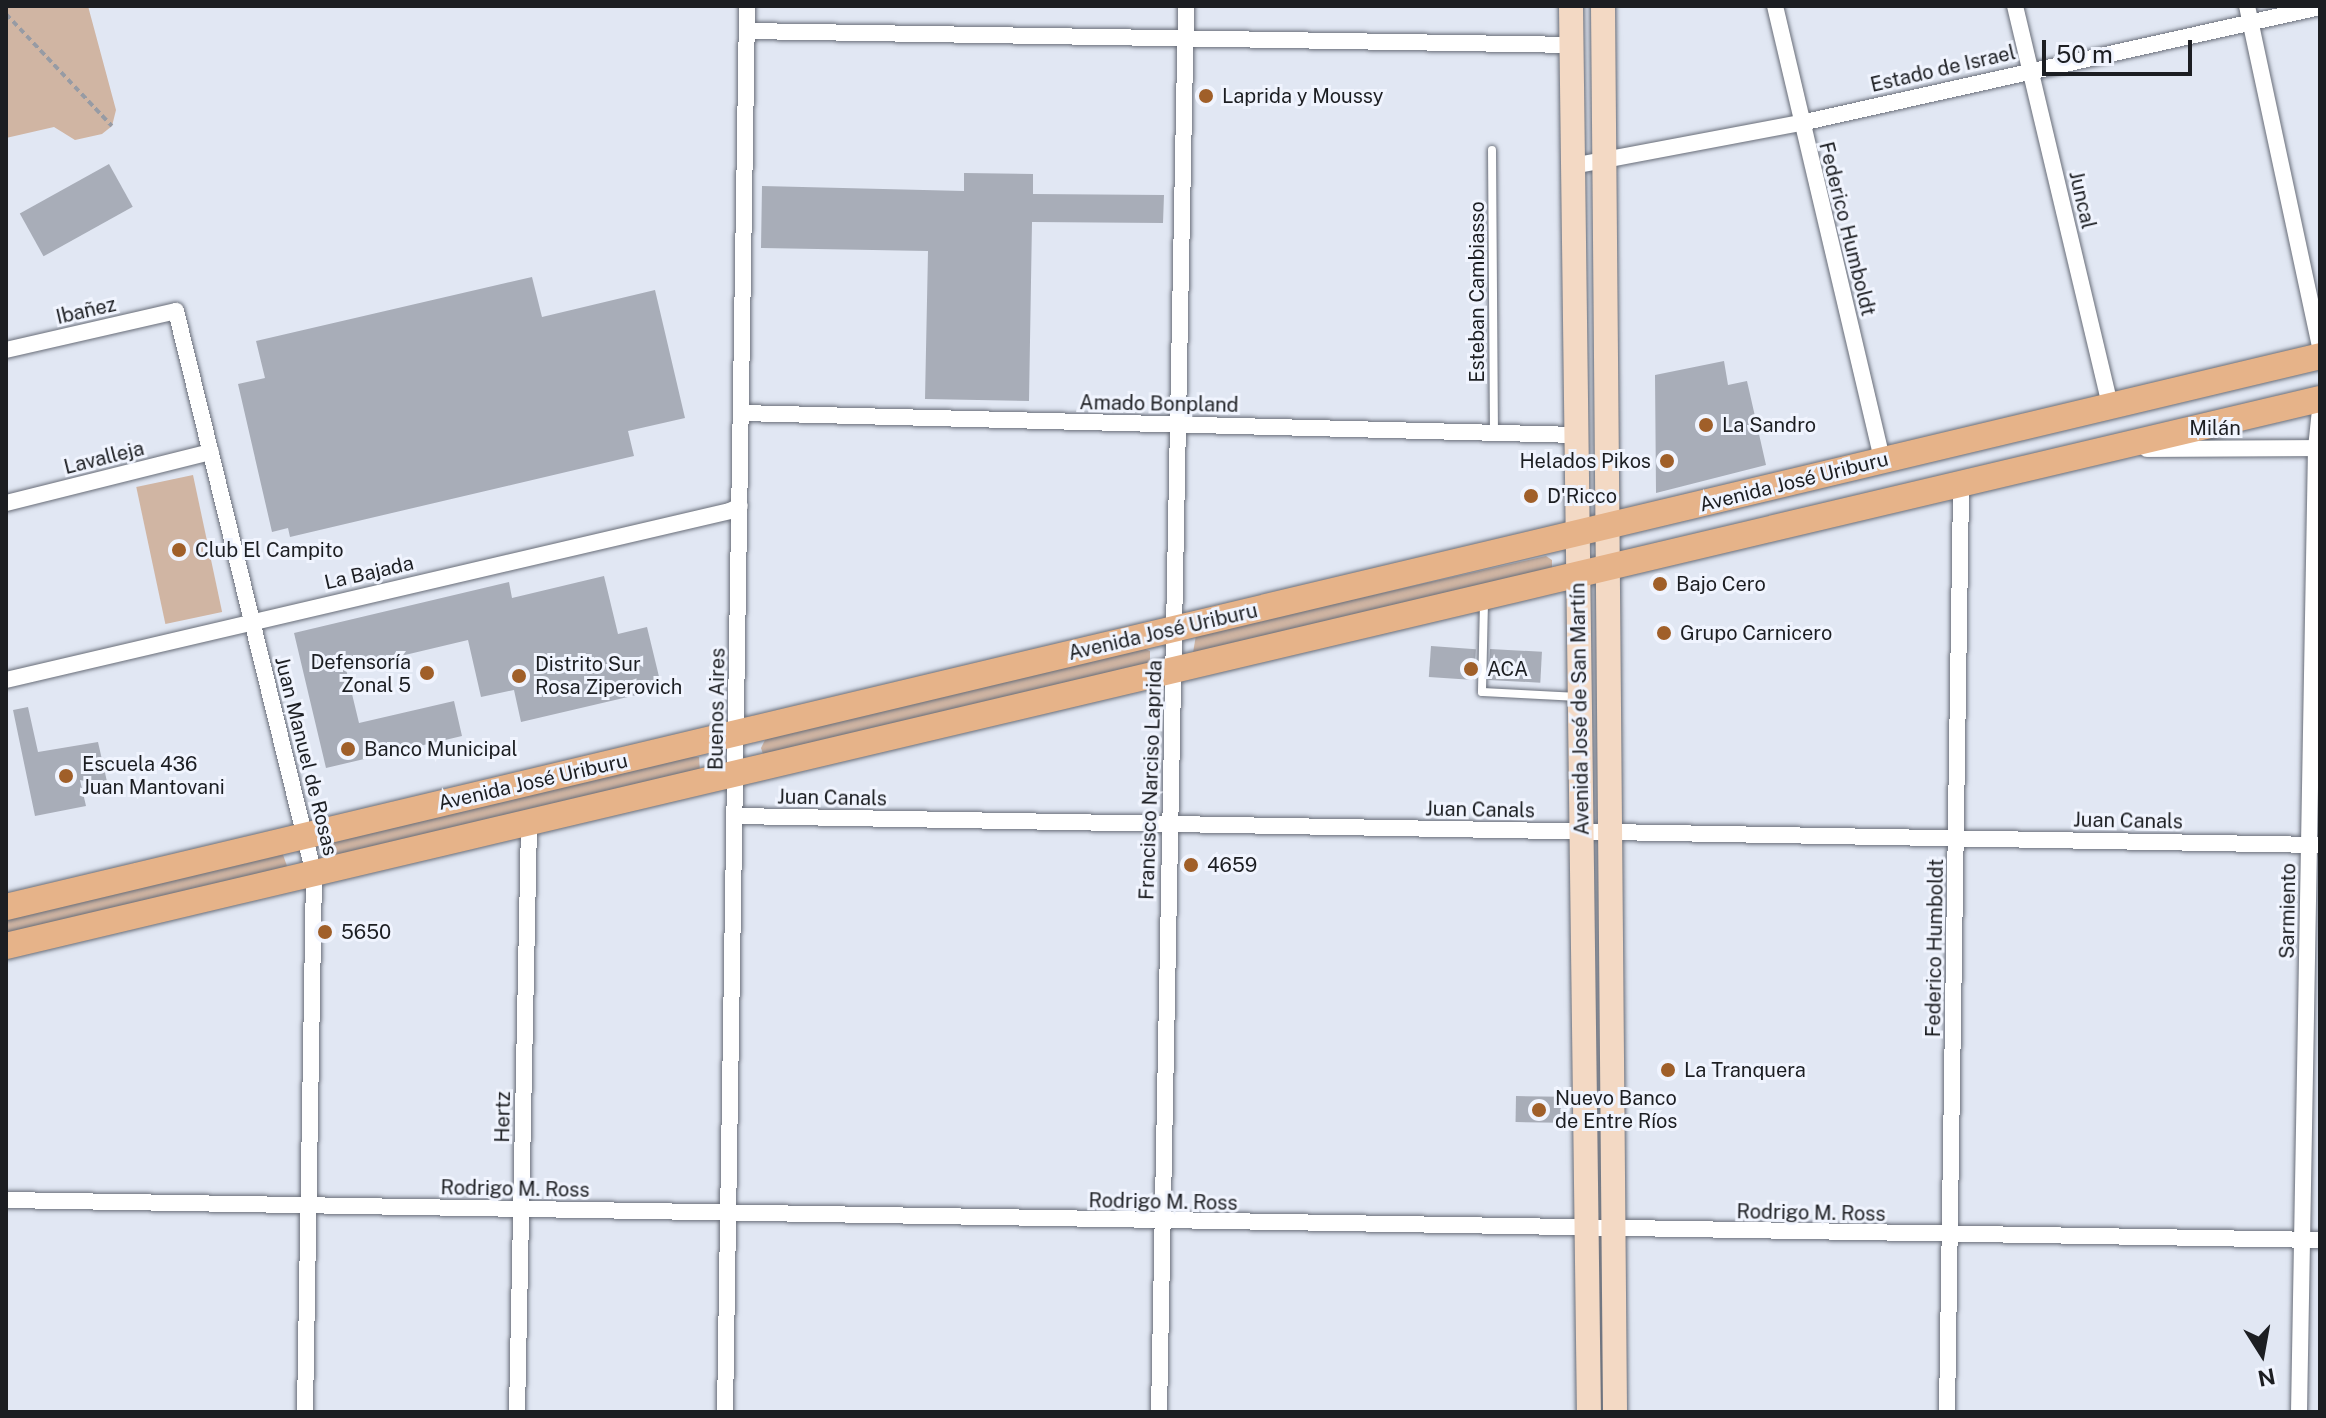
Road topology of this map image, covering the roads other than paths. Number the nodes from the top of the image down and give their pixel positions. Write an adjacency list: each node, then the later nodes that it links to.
1 (747, 6): 9 (street, Buenos Aires)
2 (1186, 6): 10 (street, Francisco Narciso Laprida)
3 (1571, 6): 11 (main road, Avenida José de San Martín)
4 (1603, 6): 15 (main road, Avenida José de San Martín)
5 (1775, 6): 13 (street, Federico Humboldt)
6 (2015, 6): 12 (street, Juncal)
7 (2320, 7): 8 (street, Estado de Israel)
8 (2248, 14): 12 (street, Estado de Israel); 18 (street)
9 (747, 31): 10 (street); 24 (street, Buenos Aires)
10 (1186, 38): 11 (street); 25 (street, Francisco Narciso Laprida)
11 (1572, 45): 16 (main road, Avenida José de San Martín)
12 (2030, 70): 13 (street, Estado de Israel); 22 (street, Juncal)
13 (1801, 123): 15 (street, Estado de Israel); 31 (street, Federico Humboldt)
14 (1492, 150): 26 (lane, Esteban Cambiasso)
15 (1605, 159): 16 (street, Estado de Israel); 35 (main road, Avenida José de San Martín)
16 (1573, 166): 27 (main road, Avenida José de San Martín)
17 (176, 311): 19 (street, Ibañez); 30 (street, Juan Manuel de Rosas)
18 (2320, 346)
19 (6, 350)
20 (2320, 356): 22 (main road, Avenida José Uriburu)
21 (2320, 399): 29 (main road, Avenida José Uriburu)
22 (2110, 404): 31 (main road, Avenida José Uriburu)
23 (2320, 410): 28 (street, Sarmiento)
24 (742, 413): 25 (street, Amado Bonpland); 34 (street, Buenos Aires)
25 (1180, 425): 26 (street, Amado Bonpland); 41 (street, Francisco Narciso Laprida)
26 (1494, 433): 27 (street, Amado Bonpland)
27 (1576, 435): 36 (main road, Avenida José de San Martín)
28 (2318, 448): 29 (street, Milán); 54 (street, Sarmiento)
29 (2110, 449): 32 (main road, Avenida José Uriburu)
30 (211, 452): 33 (street, Lavalleja); 40 (street, Juan Manuel de Rosas)
31 (1882, 460): 35 (main road, Avenida José Uriburu)
32 (1961, 485): 37 (main road, Avenida José Uriburu); 53 (street, Federico Humboldt)
33 (6, 503)
34 (740, 506): 40 (street, La Bajada); 45 (street, Buenos Aires)
35 (1608, 528): 36 (main road, Avenida José Uriburu); 37 (main road, Avenida José de San Martín)
36 (1578, 535): 38 (main road, Avenida José de San Martín); 41 (main road, Avenida José Uriburu)
37 (1609, 570): 38 (main road, Avenida José Uriburu); 51 (main road, Avenida José de San Martín)
38 (1578, 577): 39 (main road, Avenida José Uriburu); 44 (main road, Avenida José de San Martín)
39 (1484, 599): 42 (main road, Avenida José Uriburu); 44 (lane)
40 (252, 621): 43 (street, La Bajada); 52 (street, Juan Manuel de Rosas)
41 (1177, 628): 42 (street, Francisco Narciso Laprida); 45 (main road, Avenida José Uriburu)
42 (1174, 672): 46 (main road, Avenida José Uriburu); 49 (street, Francisco Narciso Laprida)
43 (6, 680)
44 (1580, 697): 50 (main road, Avenida José de San Martín)
45 (737, 733): 46 (street, Buenos Aires); 52 (main road, Avenida José Uriburu)
46 (737, 774): 47 (street, Buenos Aires); 48 (main road, Avenida José Uriburu)
47 (736, 816): 49 (street, Juan Canals); 61 (street, Buenos Aires)
48 (529, 823): 55 (main road, Avenida José Uriburu); 60 (street, Hertz)
49 (1169, 824): 50 (street, Juan Canals); 62 (street, Francisco Narciso Laprida)
50 (1582, 831): 51 (street, Juan Canals); 63 (main road, Avenida José de San Martín)
51 (1609, 832): 53 (street, Juan Canals); 64 (main road, Avenida José de San Martín)
52 (305, 836): 55 (street, Juan Manuel de Rosas); 56 (main road, Avenida José Uriburu)
53 (1957, 838): 54 (street, Juan Canals); 65 (street, Federico Humboldt)
54 (2314, 844): 66 (street, Sarmiento)
55 (314, 874): 57 (main road, Avenida José Uriburu); 59 (street, Juan Manuel de Rosas)
56 (6, 907)
57 (6, 946)
58 (6, 1200): 59 (street, Rodrigo M. Ross)
59 (309, 1206): 60 (street, Rodrigo M. Ross); 68 (street, Juan Manuel de Rosas)
60 (521, 1210): 61 (street, Rodrigo M. Ross); 69 (street, Hertz)
61 (729, 1213): 62 (street, Rodrigo M. Ross); 70 (street, Buenos Aires)
62 (1162, 1222): 63 (street, Rodrigo M. Ross); 71 (street, Francisco Narciso Laprida)
63 (1585, 1229): 64 (street, Rodrigo M. Ross); 72 (main road, Avenida José de San Martín)
64 (1612, 1230): 65 (street, Rodrigo M. Ross); 73 (main road, Avenida José de San Martín)
65 (1950, 1235): 66 (street, Rodrigo M. Ross); 74 (street, Federico Humboldt)
66 (2302, 1240): 67 (street, Rodrigo M. Ross); 75 (street, Sarmiento)
67 (2320, 1240)
68 (305, 1412)
69 (517, 1412)
70 (725, 1412)
71 (1159, 1412)
72 (1589, 1412)
73 (1615, 1412)
74 (1947, 1412)
75 (2299, 1412)

